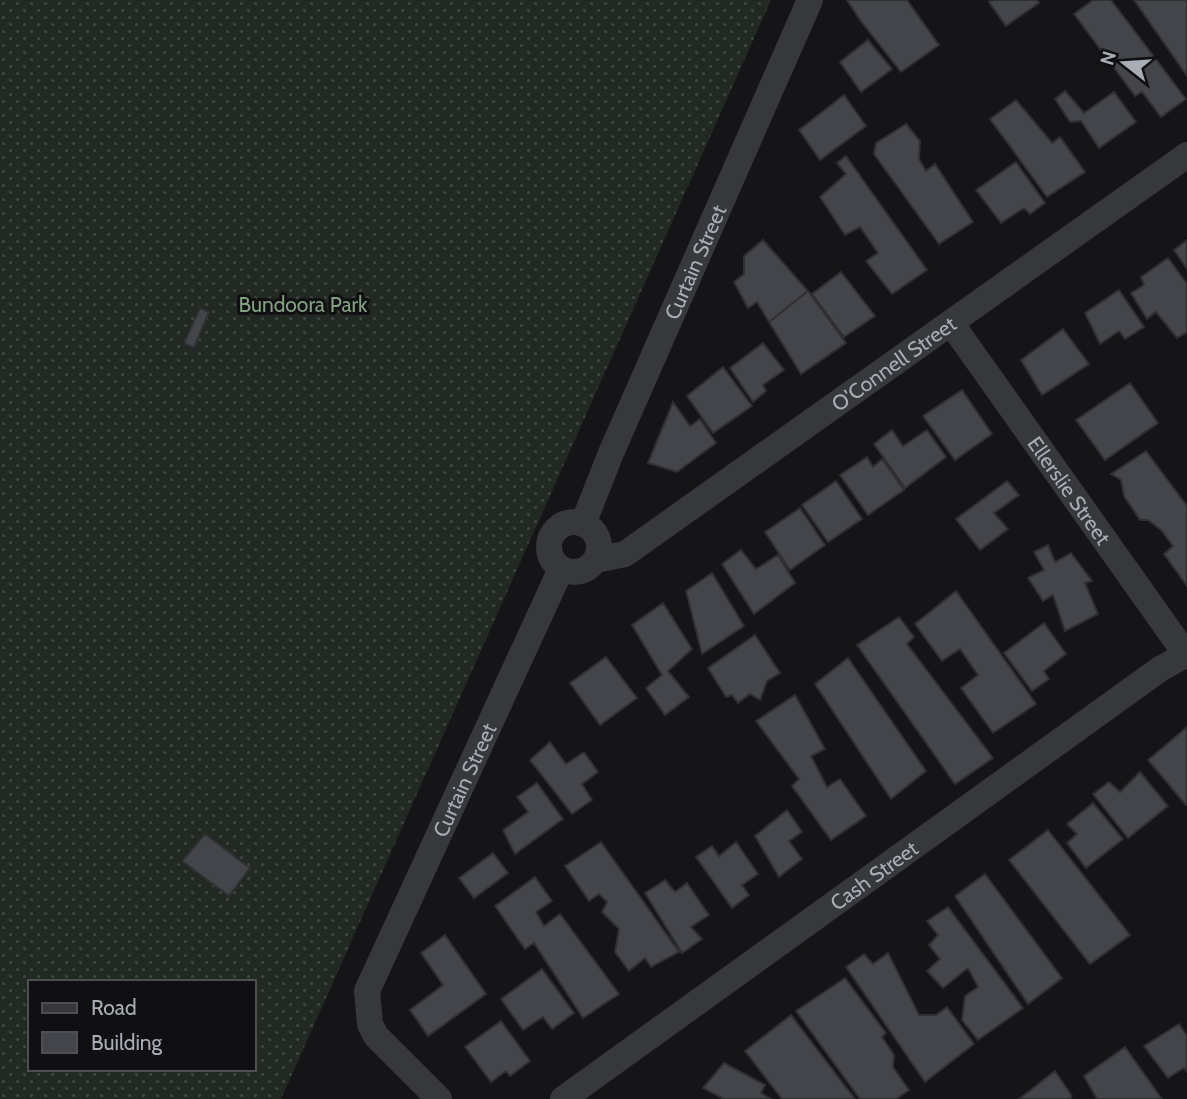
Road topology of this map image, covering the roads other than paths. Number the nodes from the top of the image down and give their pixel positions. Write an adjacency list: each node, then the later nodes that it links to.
1 (810, 0): 4 (street, Curtain Street)
2 (1187, 155): 3 (street, O'Connell Street)
3 (951, 323): 5 (street, O'Connell Street); 7 (street, Ellerslie Street)
4 (583, 524): 5 (street); 6 (street)
5 (596, 560): 6 (street)
6 (561, 569): 8 (street, Curtain Street)
7 (1187, 655): 9 (street, Cash Street)
8 (439, 1099)
9 (563, 1099)

